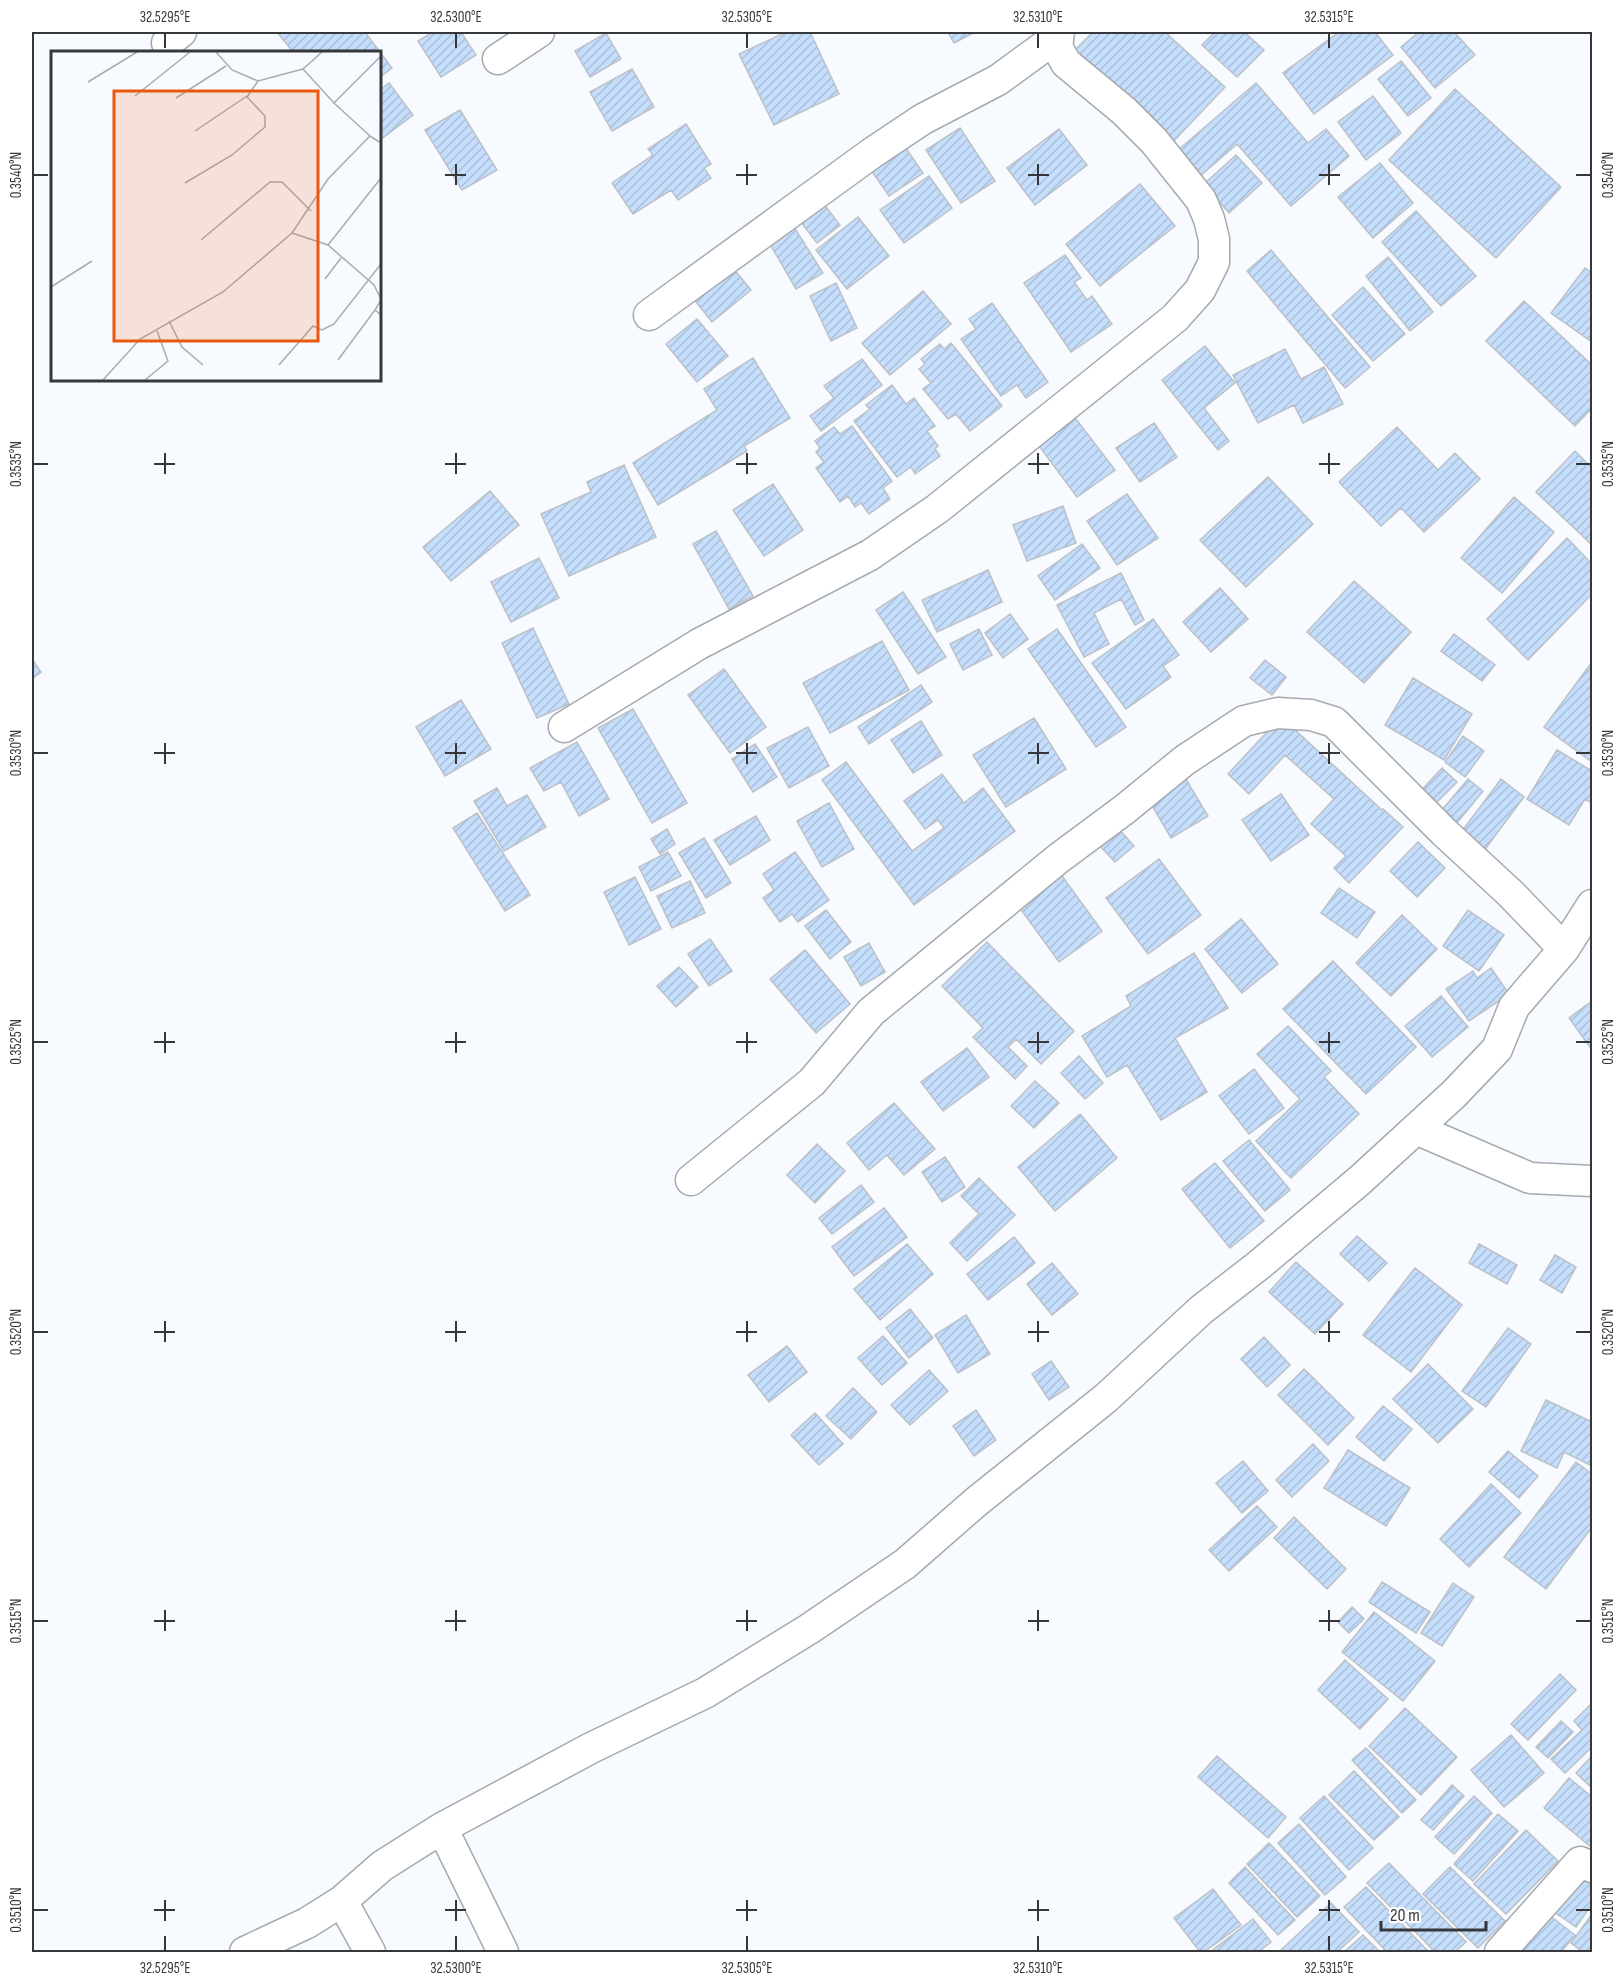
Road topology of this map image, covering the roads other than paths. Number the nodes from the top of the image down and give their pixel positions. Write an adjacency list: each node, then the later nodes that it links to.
1 (539, 32): 3 (street)
2 (1058, 34): 4 (street); 5 (street)
3 (498, 59)
4 (649, 315)
5 (564, 726)
6 (1593, 904): 7 (street)
7 (1564, 949): 8 (street); 9 (street)
8 (1416, 1129): 10 (street); 11 (street)
9 (691, 1180)
10 (1593, 1181)
11 (442, 1828): 13 (street); 16 (street)
12 (1593, 1867): 17 (street)
13 (342, 1901): 14 (street); 15 (street)
14 (245, 1953)
15 (370, 1953)
16 (503, 1953)
17 (1500, 1953)

